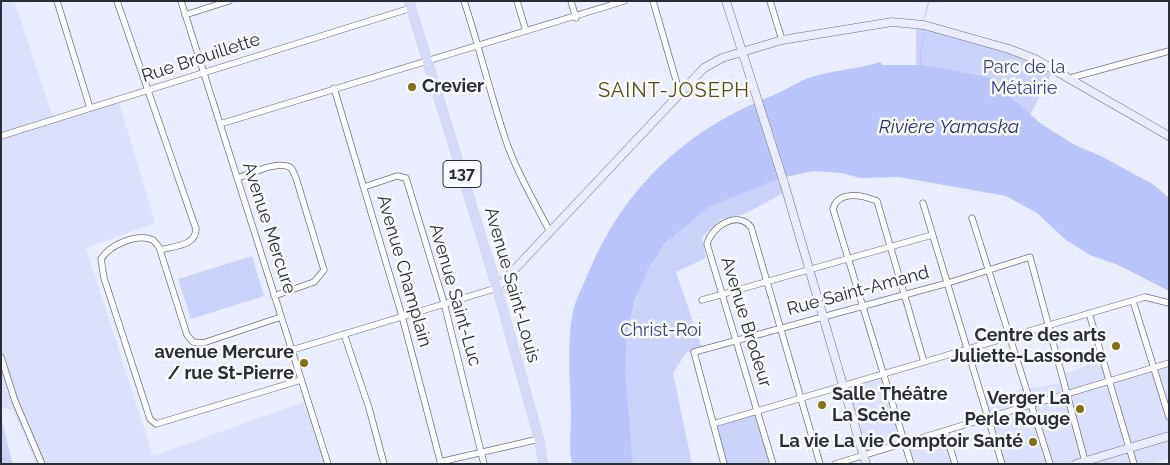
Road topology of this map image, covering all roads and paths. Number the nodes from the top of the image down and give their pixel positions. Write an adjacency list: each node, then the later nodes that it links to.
1 (57, 1): 26 (street)
2 (117, 1): 24 (street)
3 (181, 1): 13 (street, Avenue Mercure)
4 (229, 1): 13 (street)
5 (464, 1): 17 (street)
6 (517, 1): 15 (street)
7 (571, 1): 14 (street)
8 (624, 1): 14 (street)
9 (653, 1): 25 (street)
10 (726, 1): 18 (street)
11 (770, 1): 16 (street)
12 (410, 5): 20 (main road, Avenue Saint-Louis / 137); 21 (street, Rue Brouillette)
13 (185, 15): 21 (street, Avenue Mercure)
14 (576, 18): 15 (street)
15 (526, 31): 17 (street)
16 (782, 40): 18 (street); 22 (street)
17 (479, 45): 20 (street); 34 (street)
18 (743, 51): 25 (street); 40 (street)
19 (1169, 51): 22 (street)
20 (427, 60): 23 (street); 43 (main road, Avenue Saint-Louis / 137)
21 (204, 73): 24 (street, Rue Brouillette); 27 (street, Avenue Mercure)
22 (1070, 78): 29 (street)
23 (334, 88): 27 (street); 31 (street, Avenue Champlain)
24 (147, 92): 26 (street, Rue Brouillette); 37 (street)
25 (680, 94): 34 (street)
26 (90, 108): 28 (street, Rue Brouillette)
27 (220, 124): 30 (street, Avenue Mercure)
28 (1, 136)
29 (1169, 136)
30 (237, 178): 46 (street, Avenue Mercure); 46 (street)
31 (364, 187): 49 (street, Avenue Saint-Luc); 53 (street, Avenue Champlain)
32 (924, 203): 35 (street)
33 (972, 218): 39 (street)
34 (550, 232): 43 (street)
35 (932, 235): 36 (street); 41 (street)
36 (891, 247): 38 (street); 38 (street); 44 (street)
37 (160, 250): 55 (street); 68 (street)
38 (848, 260): 40 (street); 51 (street)
39 (988, 269): 41 (street, Rue Saint-Amand); 56 (street, Rue Saint-Amand); 59 (street)
40 (810, 272): 42 (street); 54 (street)
41 (948, 282): 44 (street, Rue Saint-Amand); 61 (street)
42 (767, 283): 45 (street); 45 (street, Avenue Brodeur); 57 (street)
43 (497, 288): 49 (street); 80 (main road, Avenue Saint-Louis / 137)
44 (904, 294): 51 (street, Rue Saint-Amand); 64 (street)
45 (723, 295): 47 (street); 60 (street, Avenue Brodeur)
46 (274, 296): 55 (street, Avenue Mercure)
47 (702, 300)
48 (1133, 301): 50 (street); 52 (street); 66 (street)
49 (444, 303): 53 (street); 83 (street, Avenue Saint-Luc)
50 (1169, 303)
51 (862, 306): 54 (street, Rue Saint-Amand); 67 (street)
52 (1089, 314): 56 (street); 69 (street)
53 (402, 316): 58 (street); 86 (street, Avenue Champlain)
54 (822, 316): 57 (street, Rue Saint-Amand); 70 (street)
55 (281, 317): 62 (street, Avenue Mercure)
56 (1048, 325): 59 (street); 71 (street)
57 (780, 328): 60 (street, Rue Saint-Amand); 72 (street)
58 (344, 334): 62 (street); 89 (street)
59 (1011, 337): 61 (street); 73 (street)
60 (736, 340): 74 (street, Avenue Brodeur); 77 (street, Rue Saint-Amand)
61 (969, 349): 64 (street); 75 (street)
62 (292, 350): 68 (street, Avenue Mercure)
63 (1, 358): 87 (street)
64 (924, 362): 67 (street)
65 (1169, 363): 66 (street)
66 (1153, 368): 69 (street); 76 (street)
67 (884, 374): 70 (street); 81 (street)
68 (301, 380): 88 (street, Avenue Mercure)
69 (1110, 381): 71 (street); 82 (street)
70 (842, 385): 72 (street); 84 (street)
71 (1067, 394): 73 (street); 85 (street)
72 (800, 397): 74 (street); 94 (street)
73 (1030, 405): 75 (street); 100 (street)
74 (757, 411): 77 (street); 93 (street, Avenue Brodeur)
75 (989, 417): 78 (street); 99 (street)
76 (1169, 417)
77 (713, 424): 92 (street)
78 (945, 431): 81 (street); 98 (street)
79 (1169, 436): 82 (street)
80 (539, 439): 83 (street); 91 (main road, Avenue Saint-Louis / 137)
81 (905, 443): 84 (street); 97 (street)
82 (1130, 448): 85 (street); 102 (street)
83 (482, 452): 86 (street); 90 (street, Avenue Saint-Luc)
84 (864, 455): 95 (street); 96 (street)
85 (1085, 461): 101 (street)
86 (440, 463)
87 (42, 464)
88 (328, 464)
89 (384, 464)
90 (484, 464)
91 (543, 464)
92 (724, 464)
93 (773, 464)
94 (820, 464)
95 (835, 464)
96 (866, 464)
97 (911, 464)
98 (955, 464)
99 (1002, 464)
100 (1050, 464)
101 (1076, 464)
102 (1134, 464)

